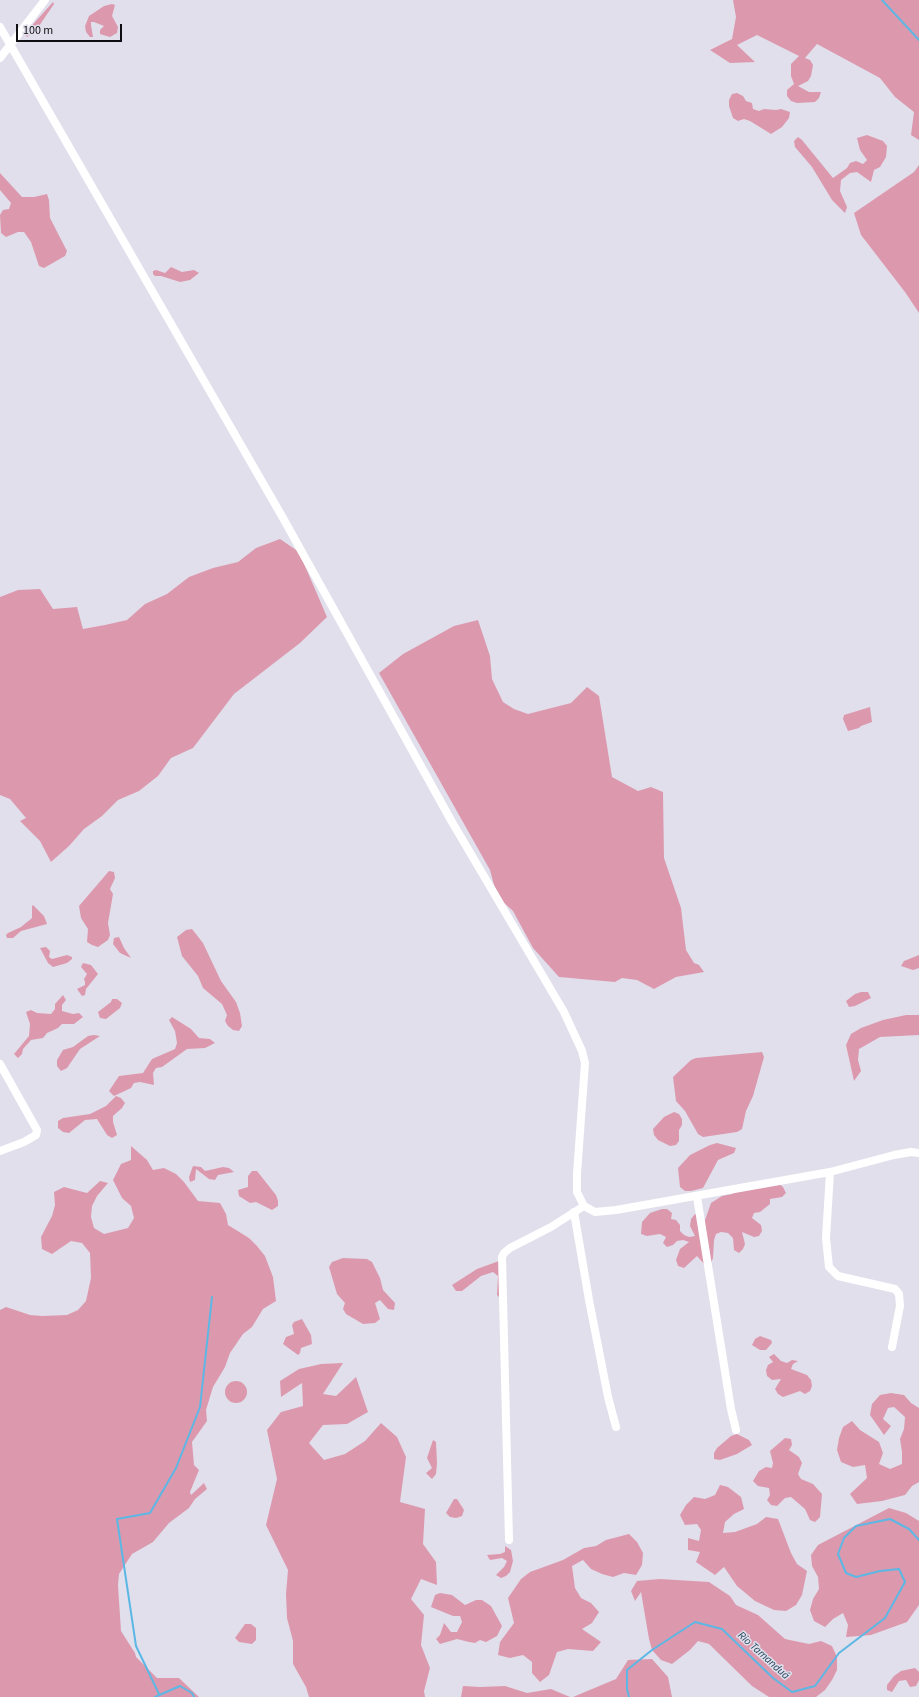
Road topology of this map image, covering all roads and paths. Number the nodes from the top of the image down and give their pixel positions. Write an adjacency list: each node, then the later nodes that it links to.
1 (45, 0): 3 (street)
2 (0, 27): 3 (street)
3 (10, 46): 4 (street); 10 (street)
4 (0, 58)
5 (0, 1064): 6 (street)
6 (0, 1151)
7 (919, 1153): 8 (street)
8 (830, 1172): 9 (street); 12 (street)
9 (697, 1197): 10 (street); 14 (street)
10 (584, 1206): 11 (street)
11 (574, 1212): 13 (street); 15 (street)
12 (892, 1347)
13 (616, 1427)
14 (736, 1430)
15 (509, 1540)

